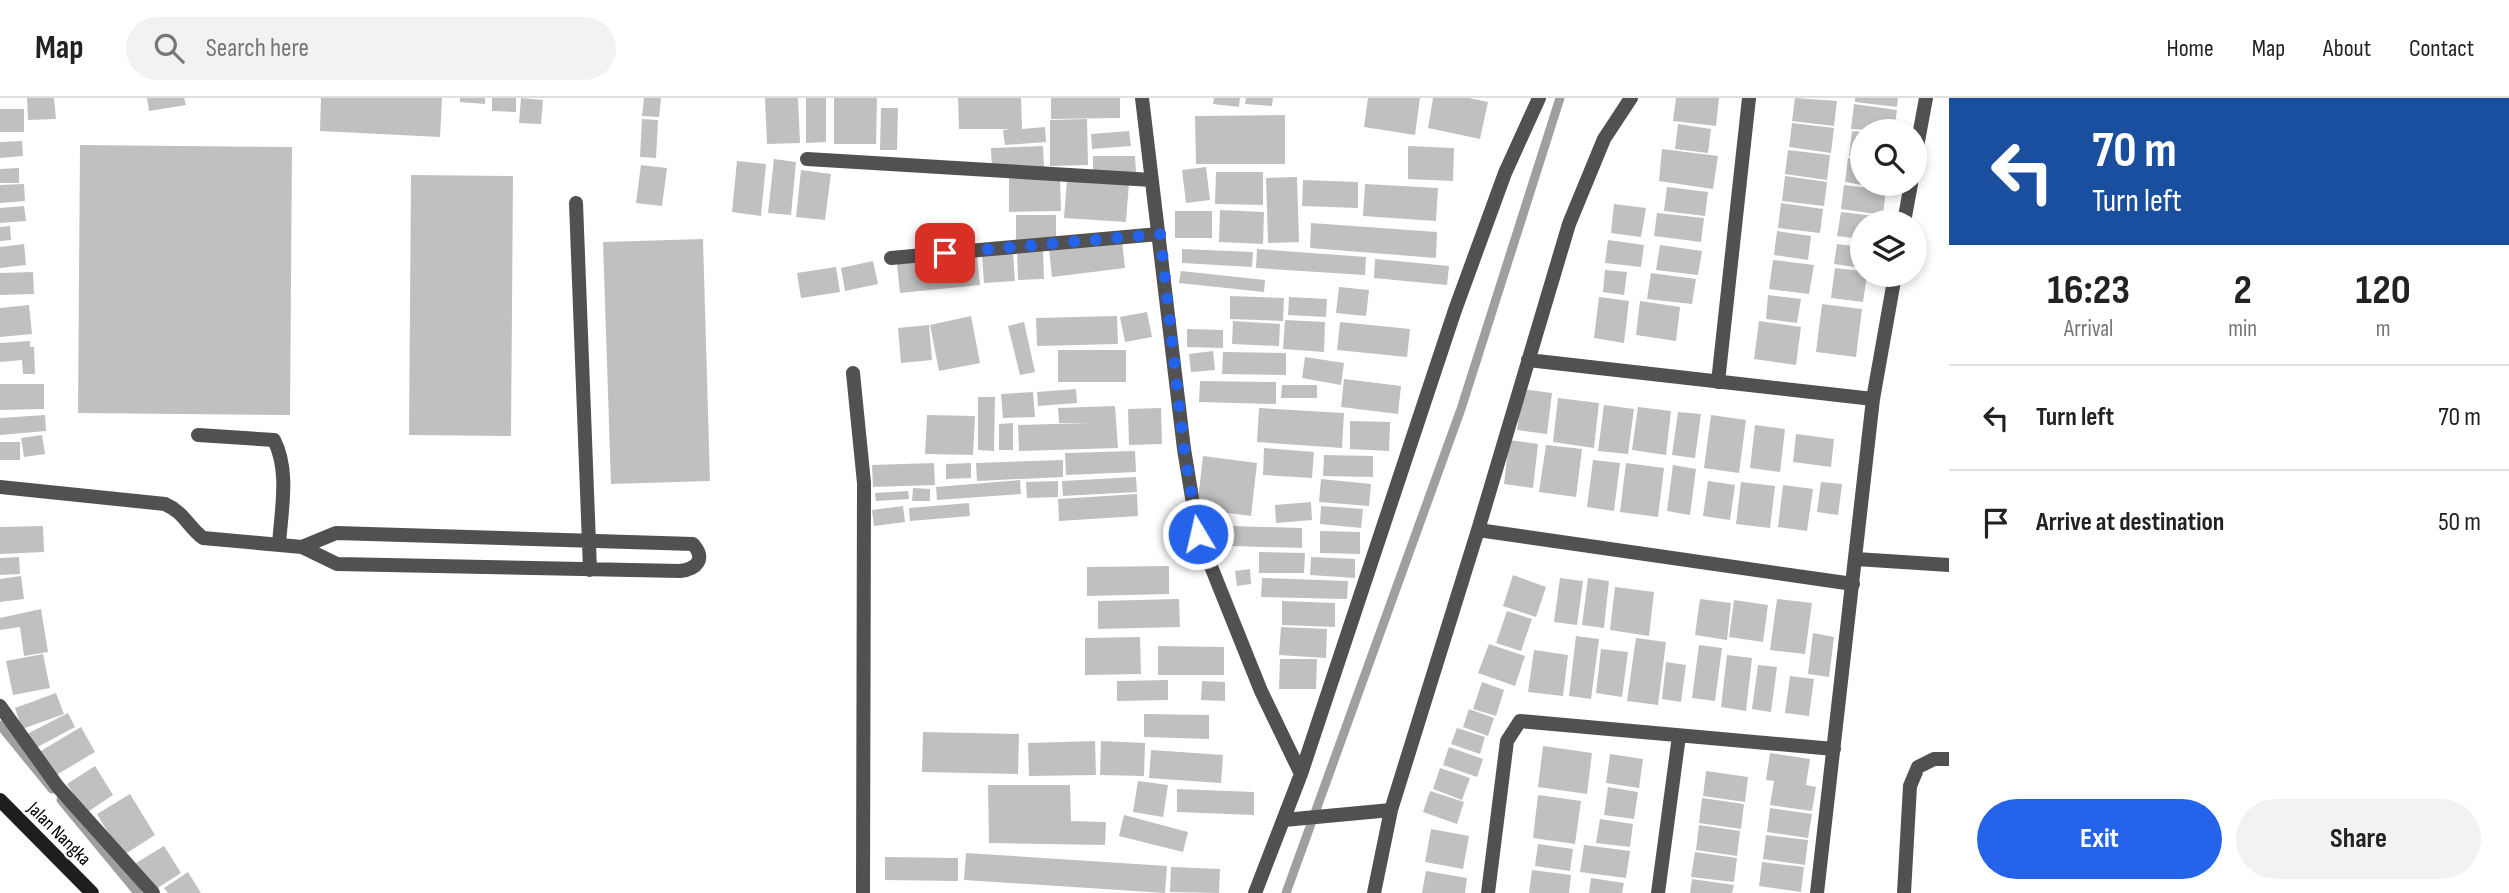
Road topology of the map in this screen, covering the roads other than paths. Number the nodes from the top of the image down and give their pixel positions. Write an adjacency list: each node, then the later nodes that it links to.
1 (1143, 98): 8 (street)
2 (1539, 98): 31 (street)
3 (1631, 98): 13 (street)
4 (1749, 98): 15 (street)
5 (1926, 98): 6 (street)
6 (1922, 119)
7 (807, 159): 8 (street)
8 (1152, 180): 10 (street)
9 (576, 203): 20 (street)
10 (1160, 234): 11 (street); 31 (street)
11 (891, 258)
12 (1893, 287): 16 (street)
13 (1528, 360): 15 (street); 19 (street)
14 (853, 373): 37 (street)
15 (1718, 382): 16 (street)
16 (1873, 399): 23 (street)
17 (198, 435): 21 (street)
18 (0, 486): 21 (street)
19 (1478, 530): 26 (street); 33 (street)
20 (590, 542): 22 (street); 25 (street); 25 (street)
21 (279, 545): 22 (street)
22 (302, 547): 25 (street)
23 (1856, 559): 24 (street); 26 (street)
24 (1949, 565)
25 (590, 570)
26 (1853, 584): 29 (street)
27 (0, 706): 36 (street)
28 (1679, 736): 29 (street); 40 (street); 41 (street)
29 (1834, 749): 42 (street)
30 (1949, 759): 43 (street)
31 (1301, 774): 34 (street)
32 (0, 800): 35 (street, Jalan Nangka)
33 (1391, 810): 34 (street); 39 (street)
34 (1284, 820): 38 (street)
35 (92, 893)
36 (153, 893)
37 (863, 893)
38 (1255, 893)
39 (1374, 893)
40 (1488, 893)
41 (1658, 893)
42 (1817, 893)
43 (1904, 893)

